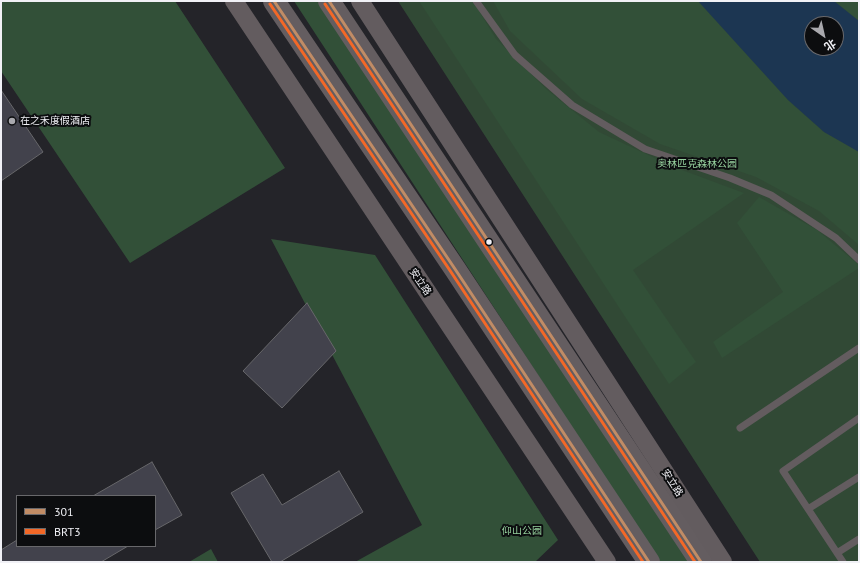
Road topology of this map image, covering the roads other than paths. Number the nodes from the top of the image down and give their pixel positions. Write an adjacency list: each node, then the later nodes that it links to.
1 (234, 1): 14 (street, 安立路)
2 (274, 1): 15 (main road)
3 (329, 1): 16 (main road, 安立路)
4 (360, 1): 17 (street, 安立路)
5 (476, 1): 6 (lane)
6 (859, 260)
7 (859, 348): 9 (lane)
8 (859, 418): 11 (lane)
9 (740, 428)
10 (859, 477): 11 (lane)
11 (808, 509): 13 (lane)
12 (859, 539): 13 (lane)
13 (837, 553): 18 (lane)
14 (607, 562)
15 (650, 562)
16 (700, 562)
17 (723, 562)
18 (843, 562)

